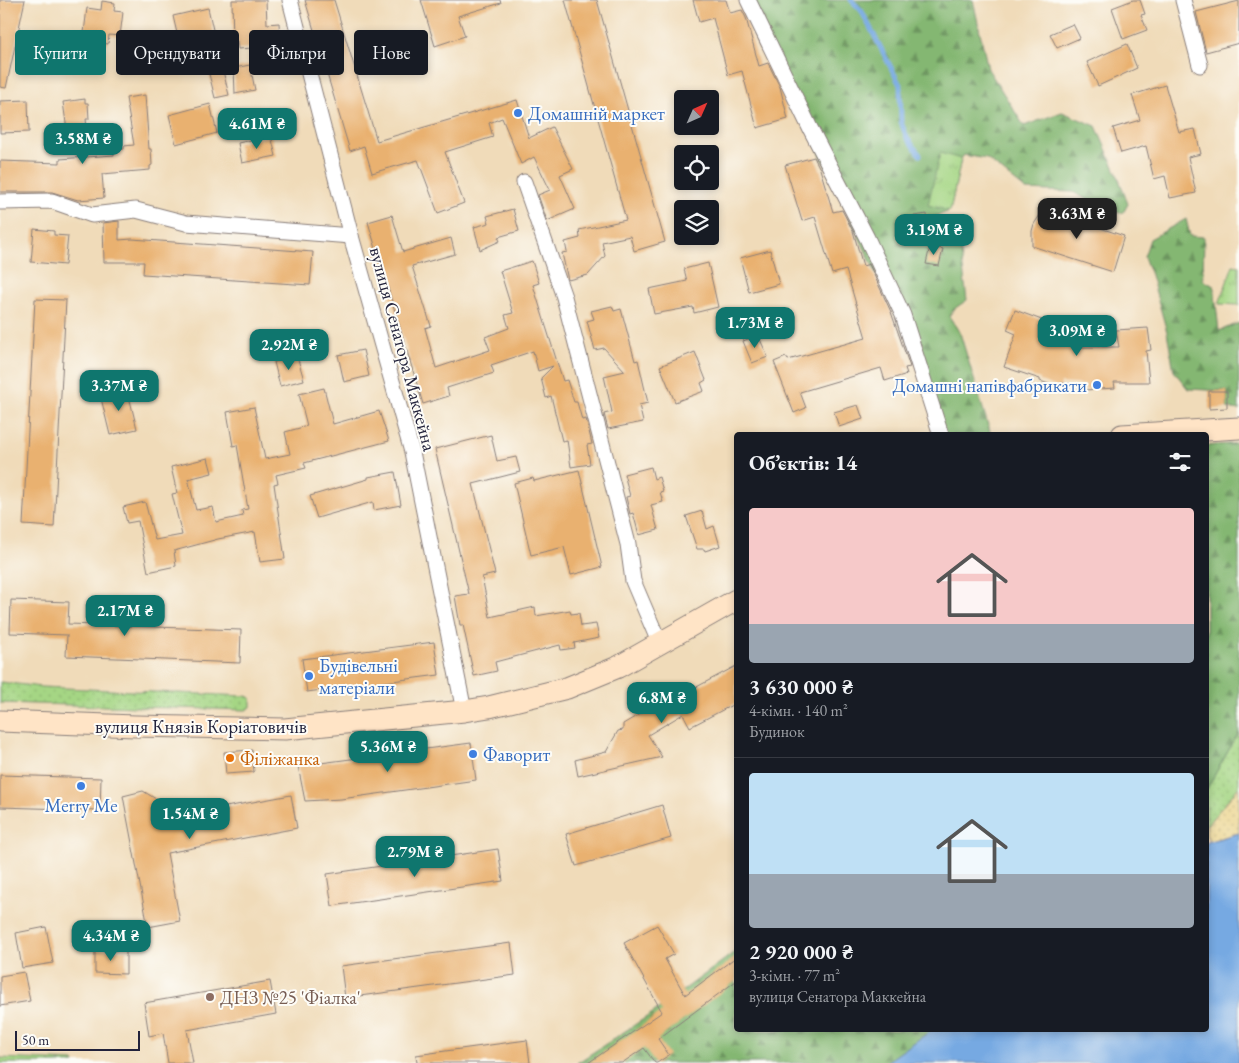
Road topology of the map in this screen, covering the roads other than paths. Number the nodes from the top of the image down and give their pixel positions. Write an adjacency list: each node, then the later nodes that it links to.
1 (290, 0): 7 (street, вулиця Сенатора Маккейна)
2 (748, 0): 9 (street)
3 (1182, 0): 4 (street)
4 (1200, 65)
5 (524, 182): 12 (street)
6 (0, 202): 7 (street)
7 (351, 236): 13 (street, вулиця Сенатора Маккейна)
8 (1239, 428): 10 (main road)
9 (940, 432)
10 (1172, 432)
11 (734, 601): 12 (main road, вулиця Князів Коріатовичів)
12 (659, 642): 13 (main road, вулиця Князів Коріатовичів)
13 (464, 711): 14 (main road, вулиця Князів Коріатовичів)
14 (0, 721)

